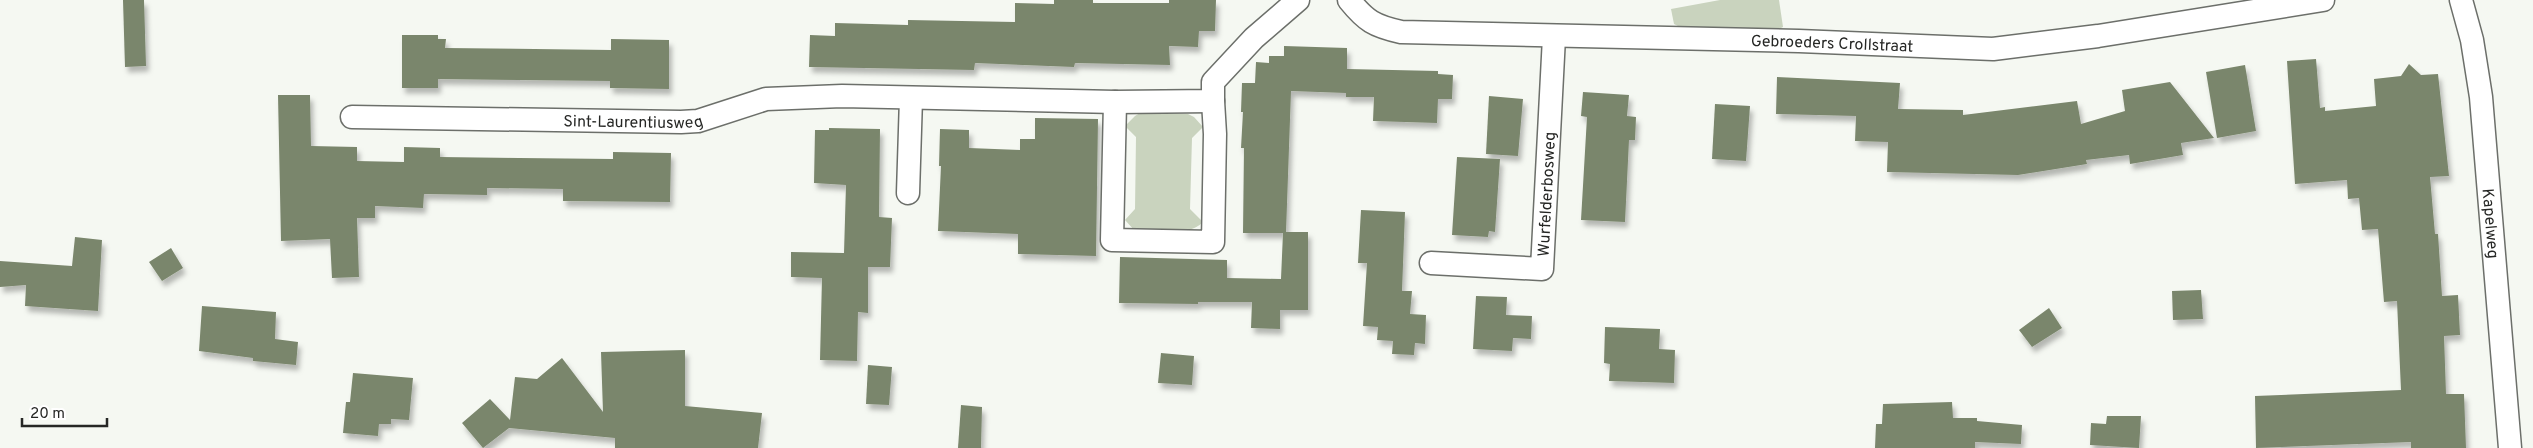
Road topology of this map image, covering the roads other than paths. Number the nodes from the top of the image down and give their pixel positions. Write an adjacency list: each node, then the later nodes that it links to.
1 (1298, 0): 7 (street)
2 (1349, 0): 5 (street, Gebroeders Crollstraat)
3 (2323, 0): 5 (street, Gebroeders Crollstraat)
4 (2461, 0): 12 (street, Kapelweg)
5 (1554, 37): 11 (street, Wurfelderbosweg)
6 (911, 98): 8 (street, Sint-Laurentiusweg); 9 (street, Sint-Laurentiusweg); 10 (street)
7 (1213, 100): 8 (street, Sint-Laurentiusweg); 8 (street)
8 (1115, 102)
9 (352, 117)
10 (908, 193)
11 (1431, 263)
12 (2510, 448)

